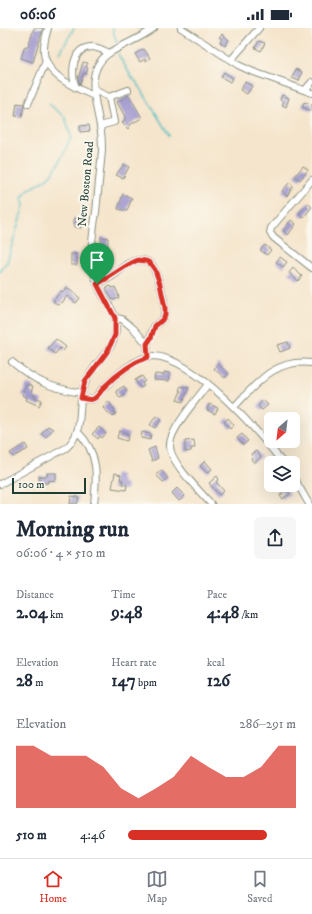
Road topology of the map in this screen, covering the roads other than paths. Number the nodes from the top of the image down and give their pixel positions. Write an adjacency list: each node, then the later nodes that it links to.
1 (48, 28): 7 (street)
2 (154, 28): 5 (street, New Boston Road)
3 (181, 28): 6 (street)
4 (259, 28): 6 (street)
5 (109, 53): 9 (street); 13 (street, New Boston Road)
6 (231, 60): 11 (street)
7 (46, 61): 9 (street); 15 (street)
8 (312, 82): 11 (street)
9 (76, 88): 13 (street)
10 (128, 90): 14 (street)
11 (305, 90): 12 (street)
12 (312, 92)
13 (94, 93): 14 (street); 16 (street, New Boston Road)
14 (109, 96): 16 (street)
15 (28, 104)
16 (100, 126): 19 (street, New Boston Road)
17 (312, 180): 18 (street)
18 (311, 265)
19 (97, 284): 20 (street, New Boston Road); 21 (street)
20 (115, 318): 21 (street); 26 (street)
21 (147, 344): 22 (street)
22 (148, 357): 25 (street); 26 (street)
23 (12, 362): 26 (street)
24 (312, 363): 27 (street)
25 (208, 384): 27 (street); 33 (street)
26 (81, 396): 28 (street)
27 (234, 407): 29 (street)
28 (78, 432): 30 (street); 32 (street)
29 (277, 456)
30 (0, 484)
31 (300, 488): 34 (street)
32 (94, 504)
33 (211, 504)
34 (309, 504)

